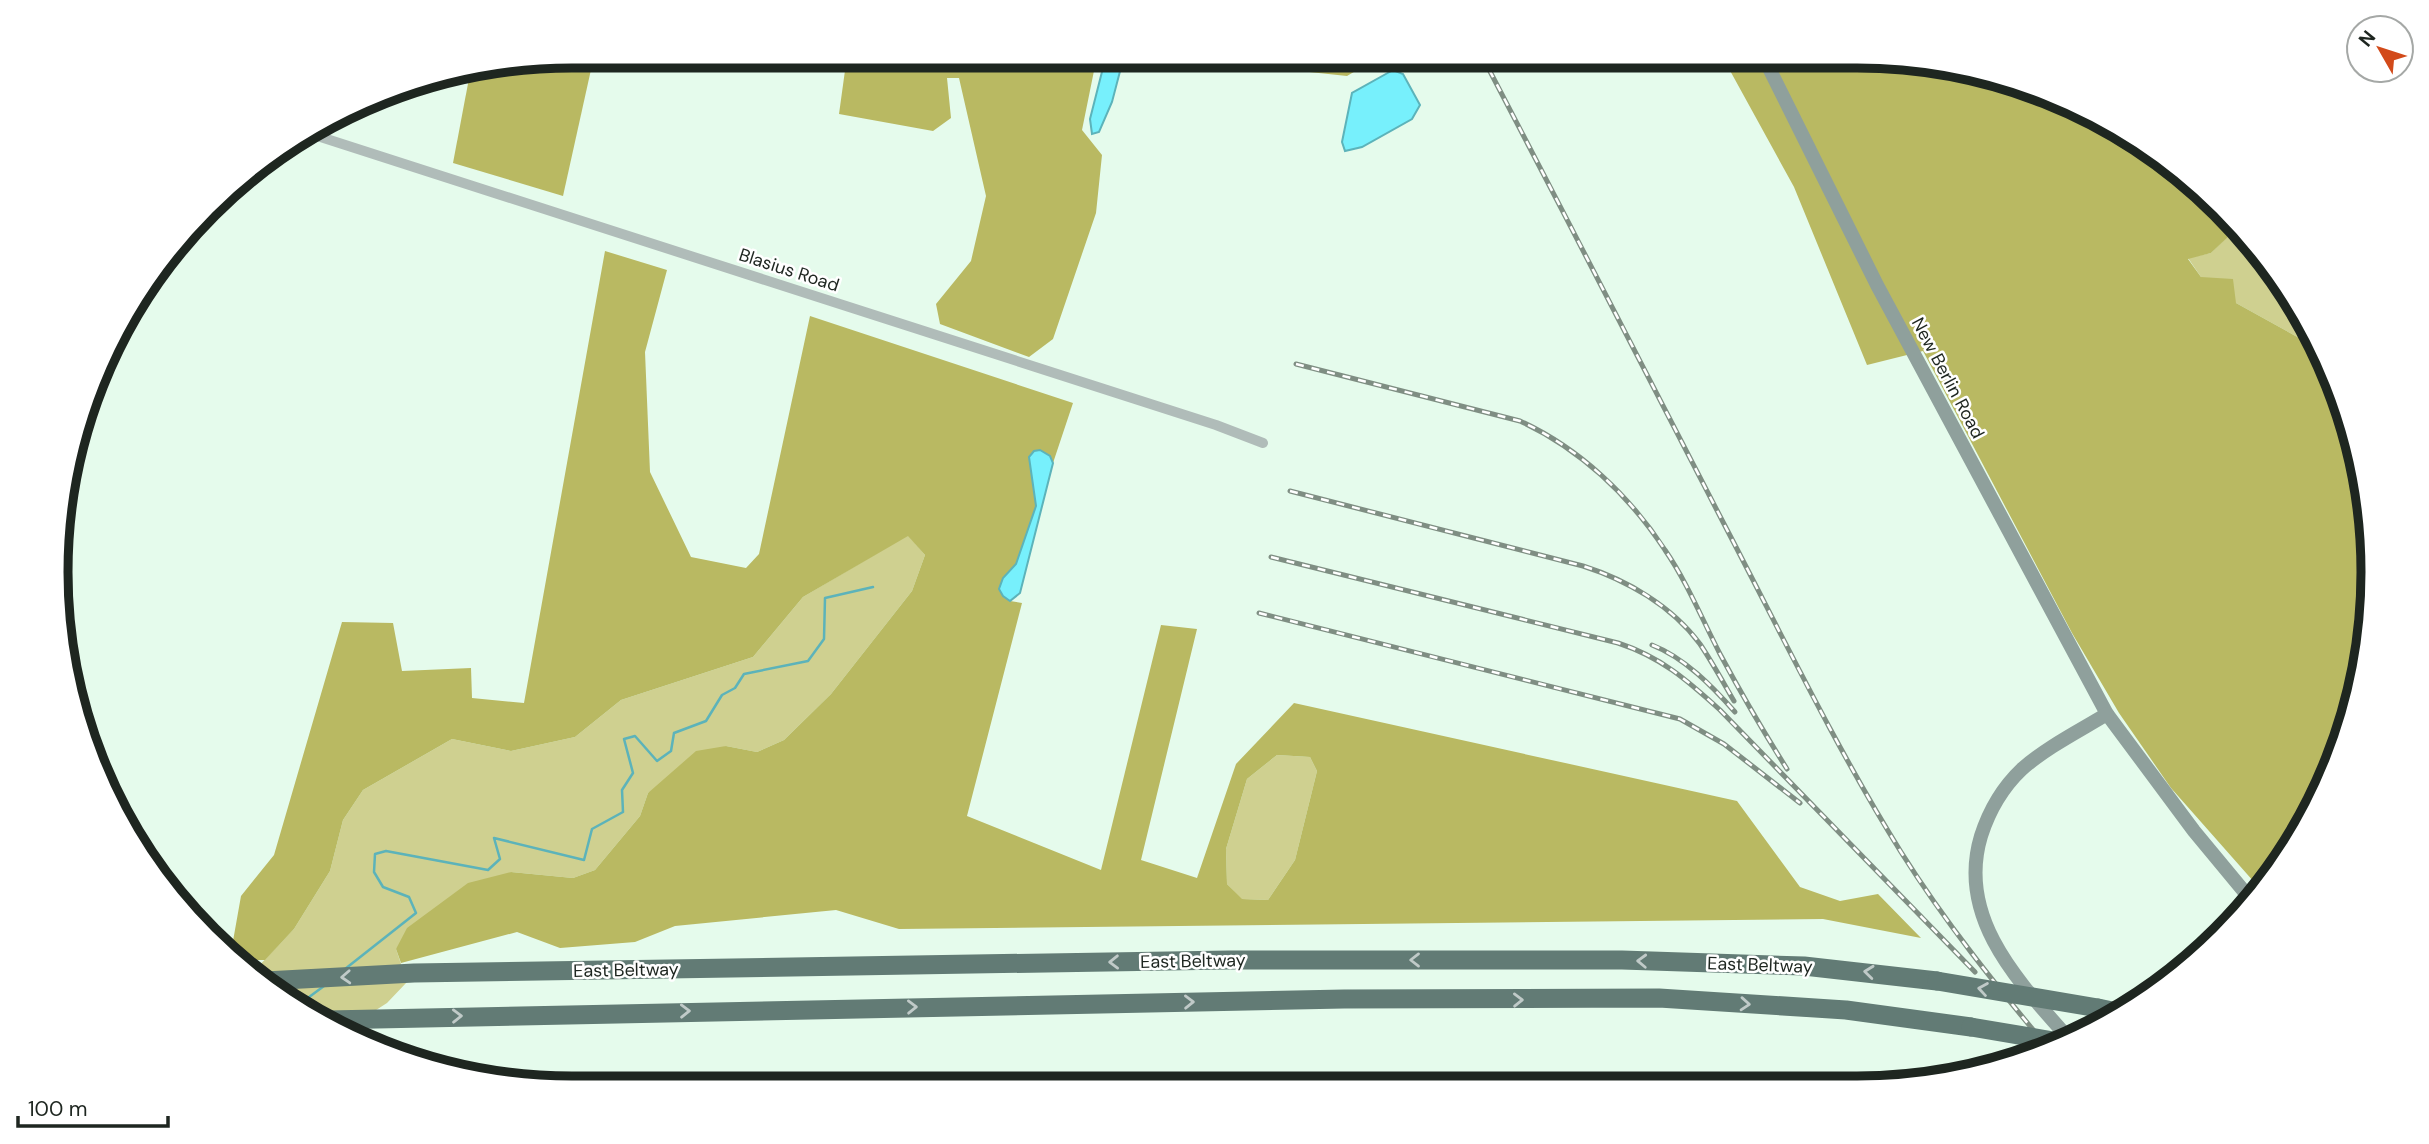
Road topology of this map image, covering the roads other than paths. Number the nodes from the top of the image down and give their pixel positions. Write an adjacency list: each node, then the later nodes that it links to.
1 (1769, 68): 4 (street, New Berlin Road)
2 (319, 137): 3 (street, Blasius Road)
3 (1262, 443)
4 (2107, 714): 5 (street, New Berlin Road); 9 (street)
5 (2245, 893)
6 (277, 980): 7 (highway, East Beltway, one-way to 6, bridge)
7 (2106, 1010)
8 (341, 1019): 10 (highway, one-way to 10, bridge)
9 (2063, 1031)
10 (2044, 1039)

